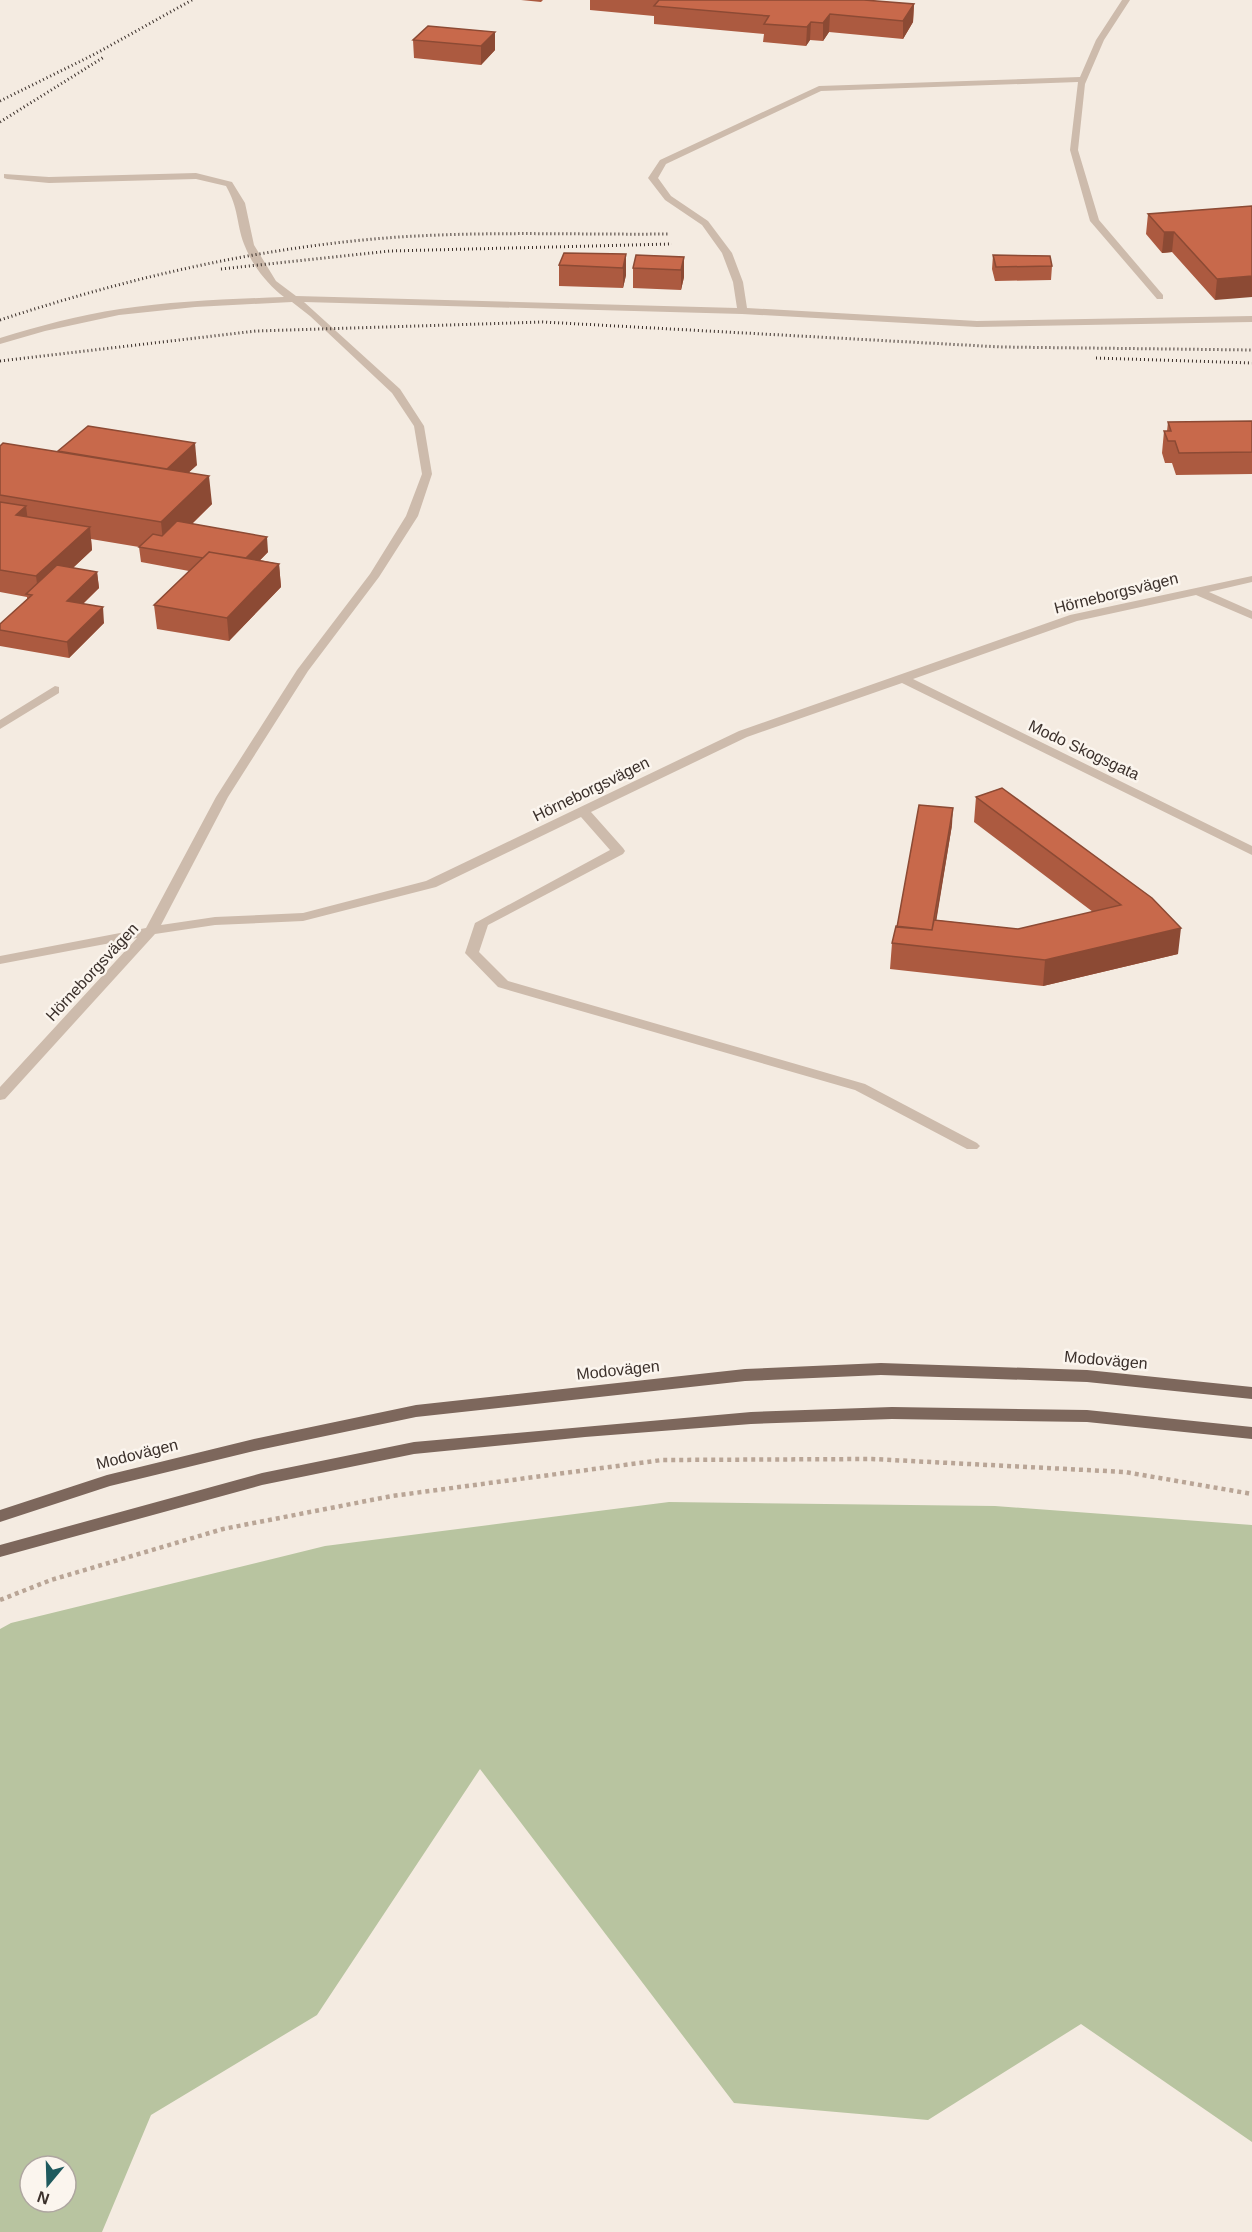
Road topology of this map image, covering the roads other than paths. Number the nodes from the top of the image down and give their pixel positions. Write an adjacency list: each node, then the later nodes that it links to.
1 (1126, 0): 2 (street)
2 (1083, 79): 4 (street); 6 (street)
3 (7, 176): 5 (street)
4 (1160, 297)
5 (295, 299): 6 (street); 8 (street); 17 (street)
6 (742, 311): 7 (street)
7 (1252, 319)
8 (0, 341)
9 (1252, 579): 10 (street, Hörneborgsvägen)
10 (1197, 591): 11 (street); 12 (street, Hörneborgsvägen)
11 (1252, 615)
12 (902, 678): 15 (street, Hörneborgsvägen); 16 (street, Modo Skogsgata)
13 (55, 690): 14 (street)
14 (0, 725)
15 (583, 811): 17 (street, Hörneborgsvägen); 20 (street)
16 (1252, 851)
17 (151, 932): 18 (street); 19 (street, Hörneborgsvägen)
18 (0, 960)
19 (0, 1096)
20 (972, 1146)
21 (1252, 1394): 23 (main road, Modovägen)
22 (1252, 1433): 24 (main road)
23 (0, 1516)
24 (0, 1551)

